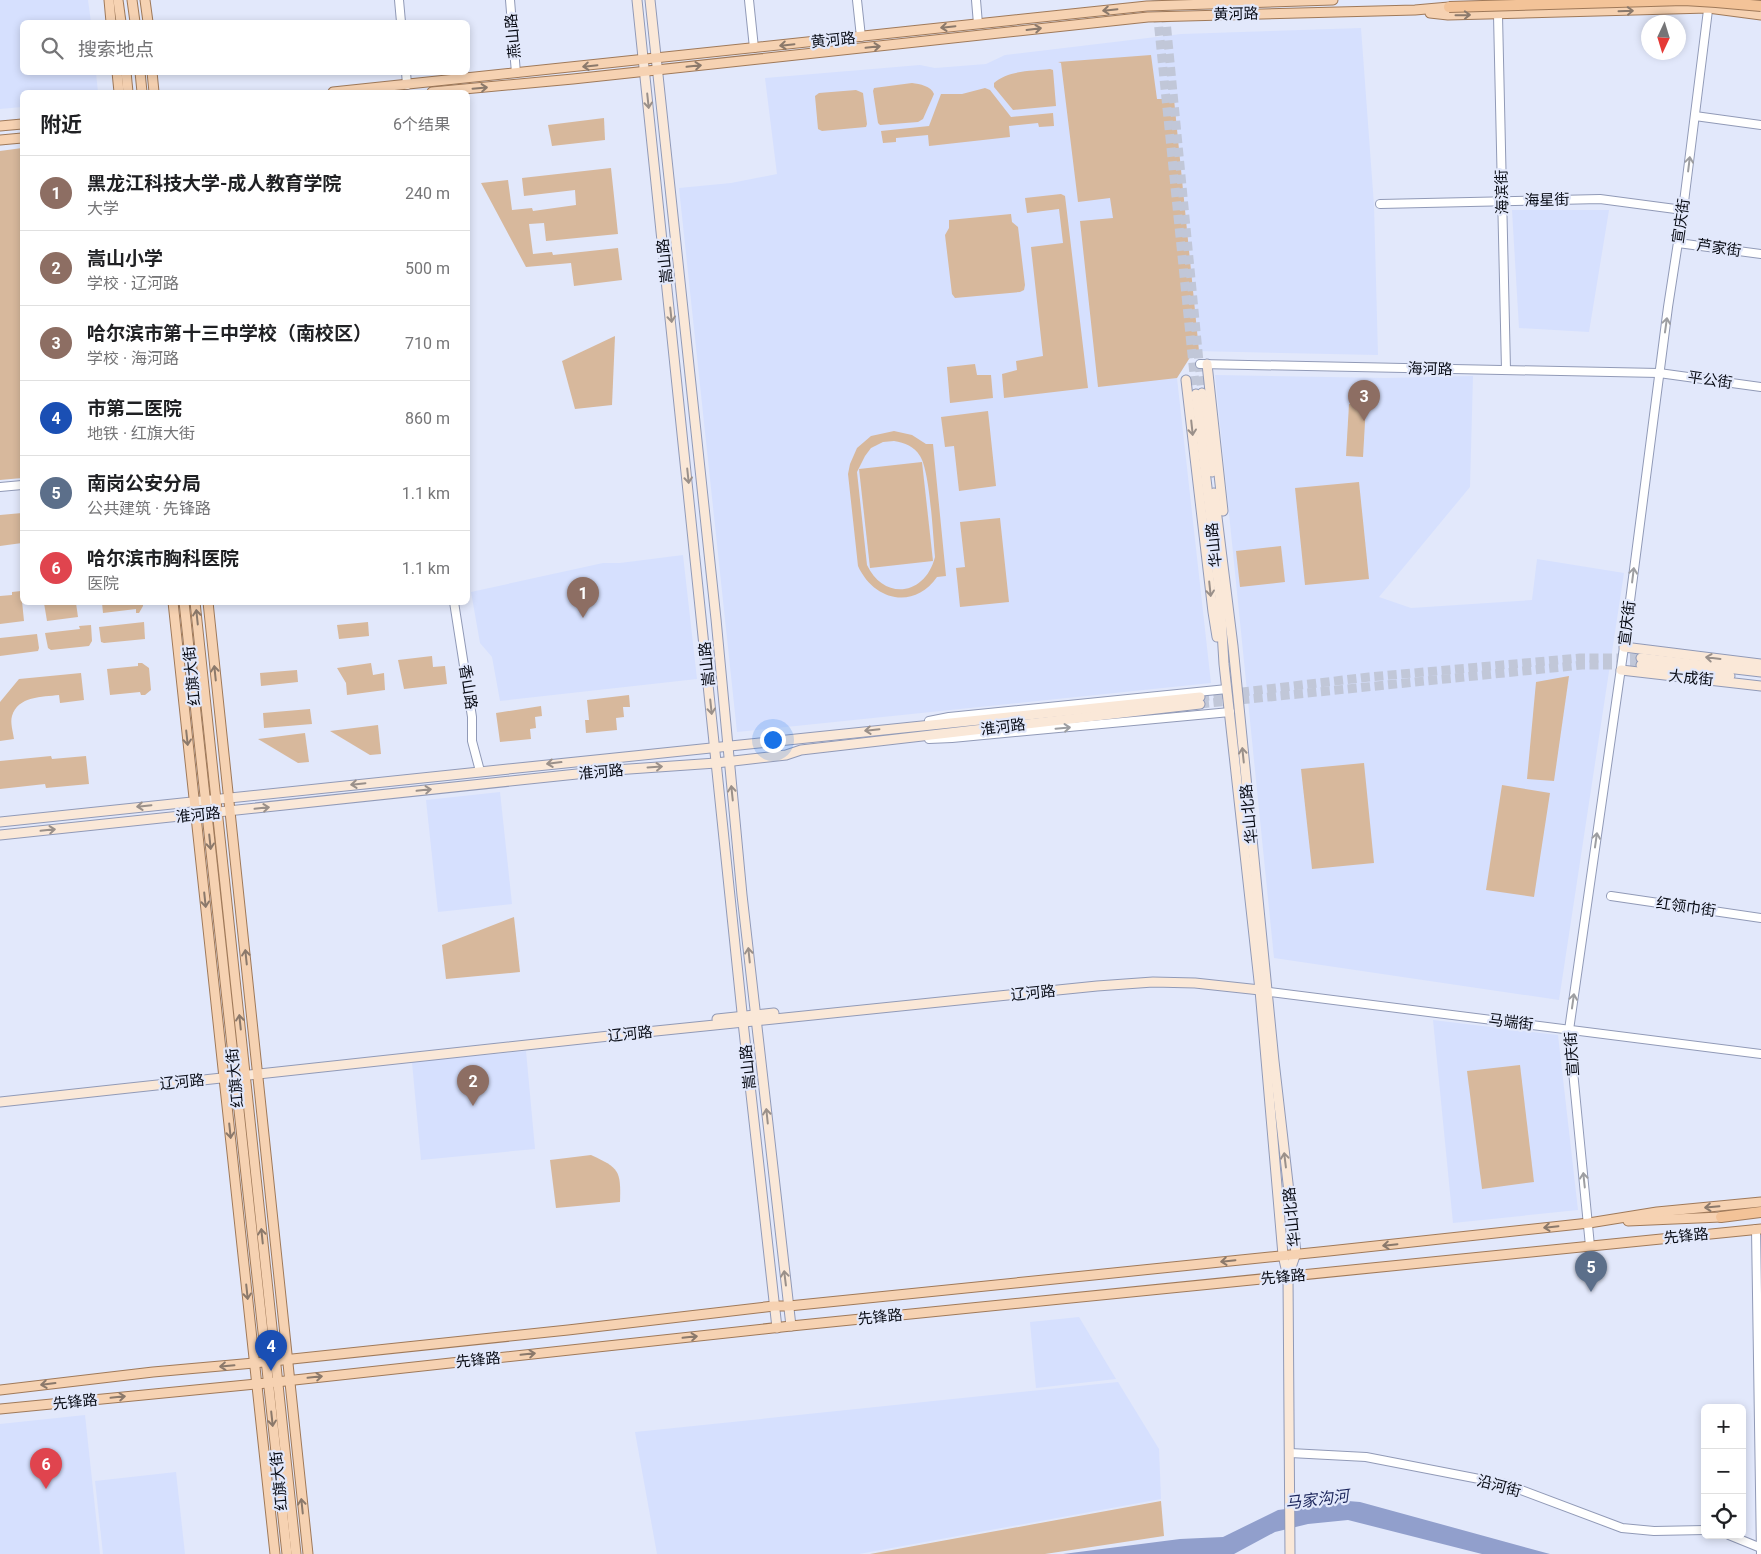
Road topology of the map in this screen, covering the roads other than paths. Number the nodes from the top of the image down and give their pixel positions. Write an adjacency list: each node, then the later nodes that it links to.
1 (109, 0): 23 (main road)
2 (118, 0): 24 (main road)
3 (132, 0): 25 (main road)
4 (145, 0): 26 (main road)
5 (399, 0): 27 (street)
6 (510, 0): 35 (street, 燕山路)
7 (637, 0): 32 (main road, 嵩山路)
8 (650, 0): 31 (main road, 嵩山路)
9 (749, 0): 30 (street)
10 (857, 0): 29 (street)
11 (976, 0): 28 (street)
12 (1333, 0): 14 (main road, 黄河路)
13 (1147, 3): 14 (main road, 黄河路); 22 (main road); 28 (main road, 黄河路, one-way to 28)
14 (1172, 3): 21 (main road)
15 (1709, 4): 19 (main road, 黄河路, one-way to 15); 20 (main road, 黄河路); 48 (street, 宣庆街)
16 (1761, 6): 17 (highway, bridge)
17 (1448, 7): 18 (main road, 黄河路)
18 (1415, 10): 19 (main road, 黄河路, one-way to 19); 21 (main road, 黄河路)
19 (1498, 15): 54 (street, 海滨街)
20 (1761, 15)
21 (1174, 16): 22 (main road, 黄河路)
22 (1148, 17): 33 (main road, 黄河路, one-way to 22)
23 (111, 20)
24 (121, 20)
25 (134, 20)
26 (148, 20)
27 (401, 20)
28 (978, 24): 29 (main road, 黄河路, one-way to 29)
29 (861, 37): 30 (main road, 黄河路, one-way to 30)
30 (754, 48): 31 (main road, 黄河路)
31 (656, 58): 32 (main road, 黄河路); 33 (main road, 嵩山路)
32 (644, 60): 34 (main road, 嵩山路); 35 (main road, 黄河路, one-way to 35)
33 (657, 70): 34 (main road, 黄河路); 83 (main road, 嵩山路)
34 (645, 71): 47 (main road, 黄河路, one-way to 34); 84 (main road, 嵩山路, one-way to 84)
35 (516, 73): 41 (main road, 黄河路)
36 (117, 75): 42 (main road)
37 (126, 75): 43 (main road)
38 (140, 75): 44 (main road)
39 (152, 75): 45 (main road)
40 (406, 75): 41 (street)
41 (407, 84): 46 (main road, 黄河路)
42 (119, 90)
43 (128, 90)
44 (142, 90)
45 (154, 90)
46 (352, 90)
47 (452, 90)
48 (1695, 116): 50 (street); 56 (street, 宣庆街, one-way to 48)
49 (20, 124): 51 (main road)
50 (1761, 125)
51 (0, 126)
52 (20, 138): 53 (main road)
53 (0, 140)
54 (1502, 200): 55 (street, 海星街); 56 (street, 海星街); 60 (street, 海滨街)
55 (1380, 204)
56 (1683, 210): 57 (street, 宣庆街)
57 (1678, 243): 58 (street, 芦家街); 61 (street, 宣庆街, one-way to 57)
58 (1761, 254)
59 (1203, 364): 60 (street, 海河路); 71 (main road, 华山路)
60 (1506, 370): 61 (street, 海河路)
61 (1659, 373): 63 (street, 平公街); 72 (street, 宣庆街, one-way to 61)
62 (1186, 380): 73 (main road, one-way to 73)
63 (1761, 387)
64 (20, 485): 65 (street)
65 (0, 488)
66 (173, 605): 91 (main road, 红旗大街, one-way to 91)
67 (184, 605): 90 (main road, 红旗大街)
68 (195, 605): 89 (main road, 红旗大街, one-way to 68)
69 (208, 605): 88 (main road, 红旗大街, one-way to 69)
70 (454, 605): 87 (street, 香山路)
71 (1233, 646): 73 (main road, 华山路); 79 (main road)
72 (1624, 647): 74 (main road, 大成街, one-way to 72); 75 (street, 宣庆街)
73 (1224, 664): 79 (main road, 华山路)
74 (1761, 664)
75 (1620, 670): 78 (main road, 大成街); 103 (street, 宣庆街, one-way to 75)
76 (1761, 672): 77 (main road, 大成街)
77 (1761, 680)
78 (1761, 686)
79 (1231, 694): 80 (main road, 华山北路); 81 (street); 100 (main road, 华山北路, one-way to 79)
80 (1230, 712): 82 (street, one-way to 80); 100 (main road, 华山北路)
81 (891, 728): 82 (main road, 淮河路); 83 (main road, 淮河路, one-way to 83)
82 (892, 740): 85 (main road, 淮河路)
83 (728, 744): 84 (main road, 淮河路); 85 (main road, 嵩山路)
84 (715, 745): 86 (main road, 嵩山路); 87 (main road, 淮河路, one-way to 87)
85 (729, 761): 86 (main road, 淮河路); 101 (main road, 嵩山路, one-way to 85)
86 (716, 763): 93 (main road, 淮河路, one-way to 86); 102 (main road, 嵩山路)
87 (480, 771): 88 (main road, 淮河路, one-way to 88)
88 (228, 798): 89 (main road, 淮河路); 93 (main road, 红旗大街)
89 (216, 799): 90 (main road, 淮河路); 92 (main road, 红旗大街)
90 (206, 800): 91 (main road, 淮河路); 94 (main road, 红旗大街)
91 (194, 801): 95 (main road, 红旗大街); 96 (main road, 淮河路, one-way to 96)
92 (218, 812): 93 (main road, 淮河路); 94 (main road, 淮河路); 106 (main road, 红旗大街, one-way to 92)
93 (230, 812): 105 (main road, 红旗大街, one-way to 93)
94 (207, 814): 95 (main road, 淮河路); 107 (main road, 红旗大街, one-way to 107)
95 (196, 815): 97 (main road, 淮河路, one-way to 95); 107 (main road, 红旗大街, one-way to 107)
96 (0, 822)
97 (0, 835)
98 (1611, 896): 99 (street, 红领巾街)
99 (1761, 918)
100 (1262, 989): 101 (main road, 辽河路); 103 (street, 马端街); 116 (main road, 华山北路, one-way to 100); 117 (main road, 华山北路)
101 (756, 1017): 102 (main road, 辽河路); 120 (main road, 嵩山路, one-way to 101)
102 (742, 1019): 105 (main road, 辽河路); 119 (main road, 嵩山路)
103 (1569, 1030): 104 (street, 马端街); 113 (street, 宣庆街, one-way to 103)
104 (1761, 1054)
105 (258, 1071): 106 (main road, 辽河路); 123 (main road, 红旗大街)
106 (246, 1073): 107 (main road, 辽河路); 124 (main road, 红旗大街, one-way to 106)
107 (229, 1074): 108 (main road, 辽河路); 109 (main road, 辽河路); 125 (main road, 红旗大街); 126 (main road, 红旗大街, one-way to 126)
108 (0, 1097)
109 (0, 1102)
110 (1761, 1202): 113 (main road, 先锋路, one-way to 113)
111 (1761, 1212): 112 (highway)
112 (1721, 1217): 113 (main road)
113 (1588, 1223): 115 (street, 宣庆街); 116 (main road, 先锋路, one-way to 116)
114 (1758, 1229): 115 (main road, 先锋路); 136 (street)
115 (1590, 1246): 118 (main road, 先锋路)
116 (1296, 1253): 117 (main road, 先锋路); 118 (main road, 华山北路)
117 (1284, 1255): 118 (main road, 华山北路); 120 (main road, 先锋路, one-way to 120)
118 (1288, 1277): 121 (main road, 先锋路); 133 (main road)
119 (774, 1306): 120 (main road, 先锋路); 122 (main road, 嵩山路); 123 (main road, 先锋路)
120 (789, 1306): 121 (main road, 嵩山路)
121 (791, 1326): 122 (main road, 先锋路)
122 (777, 1328): 127 (main road, 先锋路, one-way to 122)
123 (286, 1360): 124 (main road, 先锋路); 127 (main road, 红旗大街)
124 (276, 1361): 125 (main road, 先锋路); 128 (main road, 红旗大街)
125 (265, 1362): 126 (main road, 先锋路); 130 (main road, 红旗大街)
126 (254, 1363): 129 (main road, 红旗大街); 131 (main road, 先锋路, one-way to 131)
127 (288, 1380): 128 (main road, 先锋路); 140 (main road, 红旗大街, one-way to 127)
128 (278, 1382): 130 (main road, 先锋路); 139 (main road, 红旗大街)
129 (256, 1383): 130 (main road, 先锋路); 132 (main road, 先锋路, one-way to 129); 137 (main road, 红旗大街)
130 (268, 1383): 138 (main road, 红旗大街, one-way to 138)
131 (0, 1390)
132 (0, 1409)
133 (1290, 1453): 134 (street, 沿河街); 141 (main road)
134 (1701, 1530)
135 (1739, 1539): 136 (street)
136 (1761, 1548): 142 (street)
137 (275, 1554)
138 (287, 1554)
139 (296, 1554)
140 (308, 1554)
141 (1290, 1554)
142 (1761, 1554)

